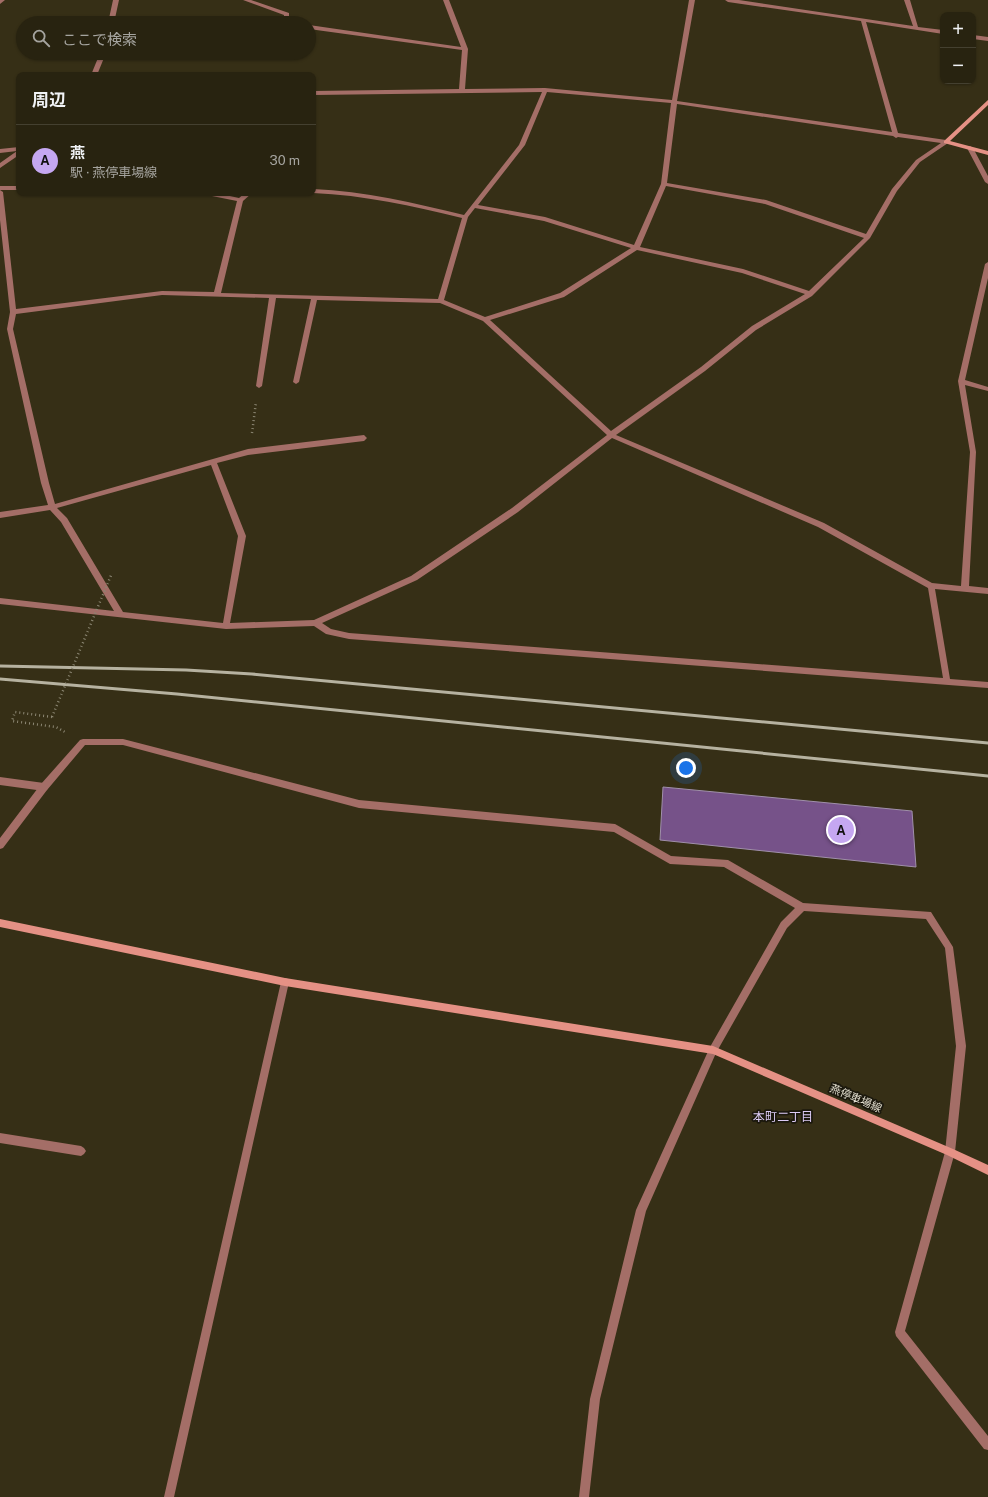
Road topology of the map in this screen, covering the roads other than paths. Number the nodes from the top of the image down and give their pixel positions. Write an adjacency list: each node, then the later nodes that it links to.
1 (2, 0): 8 (street)
2 (115, 0): 9 (street)
3 (246, 0): 10 (street)
4 (446, 0): 17 (street)
5 (692, 0): 23 (street)
6 (728, 0): 11 (street)
7 (907, 0): 12 (street)
8 (0, 2)
9 (113, 16)
10 (287, 16)
11 (863, 20): 12 (street); 25 (street)
12 (916, 28): 14 (street)
13 (316, 29): 17 (street)
14 (940, 32)
15 (976, 37): 16 (street)
16 (988, 39)
17 (465, 49): 21 (street)
18 (100, 60): 19 (street)
19 (95, 72)
20 (545, 90): 21 (street); 23 (street); 42 (street)
21 (462, 91): 22 (street)
22 (316, 92)
23 (674, 102): 25 (street); 34 (street)
24 (988, 102): 26 (street)
25 (896, 136): 26 (street)
26 (946, 142): 27 (street); 44 (street)
27 (970, 148): 31 (street); 33 (street)
28 (16, 151): 29 (street)
29 (0, 152)
30 (16, 153): 32 (street)
31 (988, 153)
32 (0, 166)
33 (988, 182)
34 (664, 184): 44 (street); 45 (street)
35 (0, 188): 36 (street)
36 (16, 188)
37 (316, 191): 43 (street)
38 (0, 192): 52 (street)
39 (221, 196): 41 (street)
40 (245, 196): 41 (street)
41 (240, 200): 48 (street)
42 (473, 206): 43 (street); 45 (street)
43 (465, 217): 51 (street)
44 (868, 237): 47 (street)
45 (636, 248): 47 (street); 53 (street)
46 (988, 264): 54 (street)
47 (810, 294): 58 (street)
48 (216, 295): 49 (street); 52 (street)
49 (273, 296): 50 (street); 56 (street)
50 (314, 298): 51 (street); 55 (street)
51 (440, 301): 53 (street)
52 (13, 312): 61 (street)
53 (485, 319): 58 (street)
54 (961, 381): 57 (street); 64 (street)
55 (296, 382)
56 (259, 386)
57 (988, 389)
58 (611, 435): 63 (street); 68 (street)
59 (364, 438): 60 (street)
60 (213, 462): 61 (street); 69 (street)
61 (52, 507): 62 (street); 67 (street)
62 (0, 515)
63 (931, 586): 64 (street); 70 (street)
64 (965, 589): 65 (street)
65 (988, 591)
66 (0, 601): 67 (street)
67 (120, 615): 69 (street)
68 (315, 623): 69 (street); 70 (street)
69 (226, 626)
70 (947, 682): 71 (street)
71 (988, 685)
72 (0, 781): 73 (street)
73 (44, 787): 74 (street); 75 (street)
74 (0, 845)
75 (802, 907): 78 (street); 81 (street)
76 (0, 923): 77 (street, 燕停車場線)
77 (285, 982): 78 (street, 燕停車場線); 84 (street)
78 (713, 1050): 81 (street, 燕停車場線); 85 (street)
79 (0, 1138): 80 (street)
80 (81, 1151)
81 (950, 1152): 82 (street, 燕停車場線); 83 (street)
82 (988, 1170)
83 (988, 1445)
84 (169, 1497)
85 (584, 1497)

